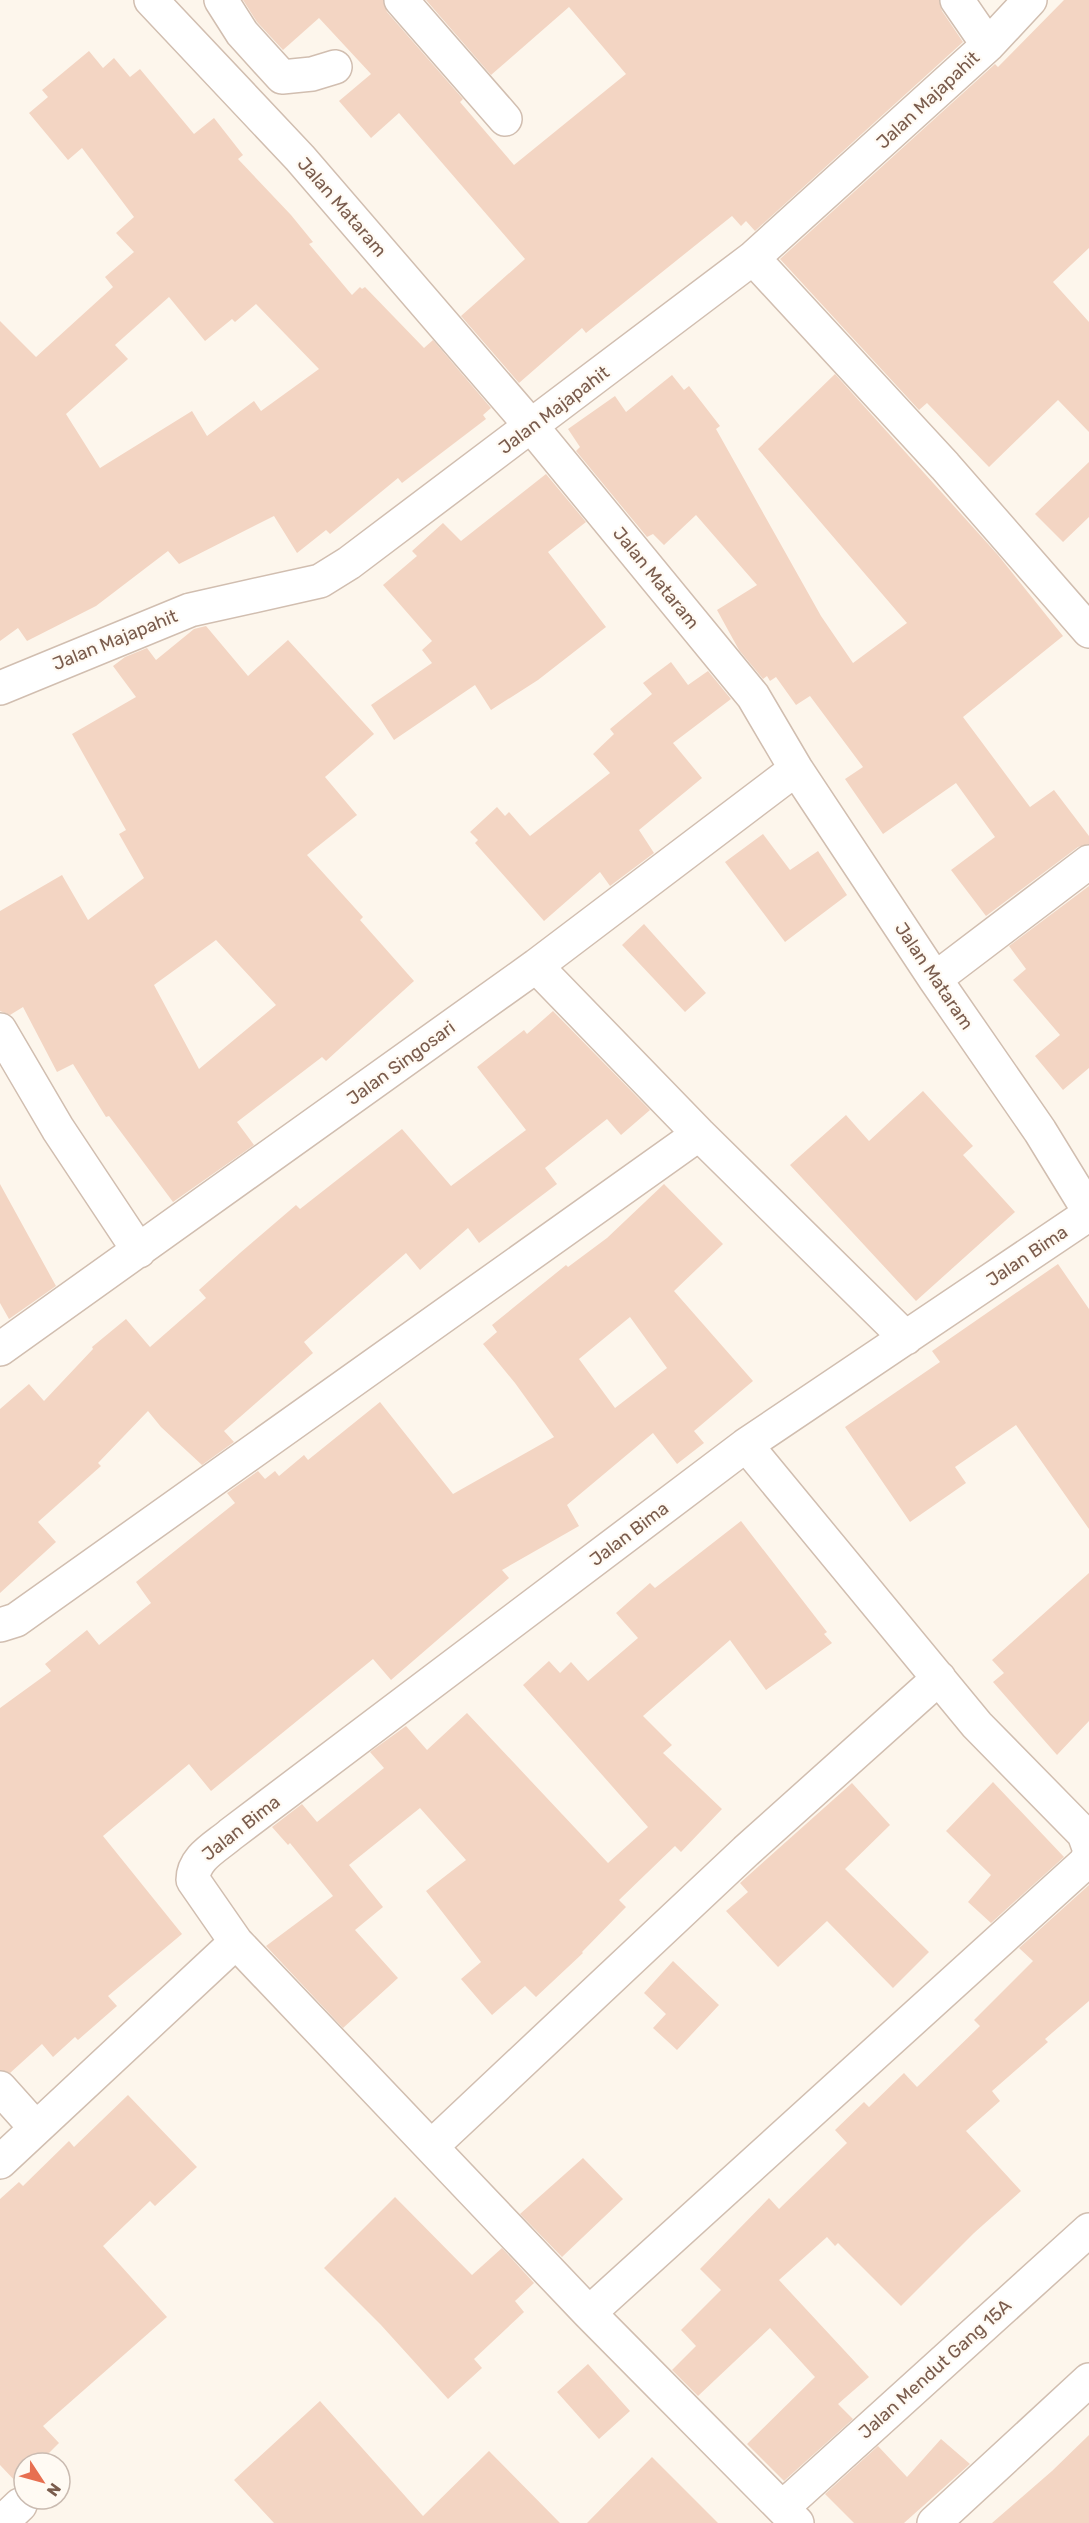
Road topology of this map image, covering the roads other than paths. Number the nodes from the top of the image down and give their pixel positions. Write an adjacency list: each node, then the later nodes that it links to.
1 (152, 0): 10 (street, Jalan Mataram)
2 (221, 0): 7 (street)
3 (401, 0): 8 (street)
4 (957, 0): 6 (street)
5 (1030, 0): 6 (street, Jalan Majapahit)
6 (988, 45): 9 (street, Jalan Majapahit)
7 (335, 67)
8 (505, 119)
9 (753, 258): 10 (street, Jalan Majapahit); 11 (street)
10 (532, 427): 12 (street, Jalan Majapahit); 13 (street, Jalan Mataram)
11 (1089, 631)
12 (0, 688)
13 (796, 769): 15 (street, Jalan Singosari); 16 (street, Jalan Mataram)
14 (1089, 861): 16 (street)
15 (536, 966): 18 (street); 20 (street, Jalan Singosari)
16 (935, 979): 19 (street, Jalan Mataram)
17 (0, 1030): 20 (street)
18 (699, 1134): 21 (street); 24 (street)
19 (1089, 1213): 21 (street, Jalan Bima)
20 (139, 1251): 22 (street, Jalan Singosari)
21 (906, 1338): 23 (street, Jalan Bima)
22 (0, 1349)
23 (746, 1445): 25 (street); 28 (street, Jalan Bima)
24 (0, 1625)
25 (939, 1678): 26 (street); 31 (street)
26 (1089, 1848)
27 (1089, 1854): 34 (street)
28 (236, 1942): 30 (street); 31 (street)
29 (0, 2088): 30 (street)
30 (35, 2127): 32 (street)
31 (431, 2147): 34 (street)
32 (0, 2162)
33 (1089, 2230): 36 (street, Jalan Mendut Gang 15A)
34 (589, 2313): 36 (street)
35 (1089, 2380): 37 (street)
36 (789, 2515)
37 (934, 2523)

